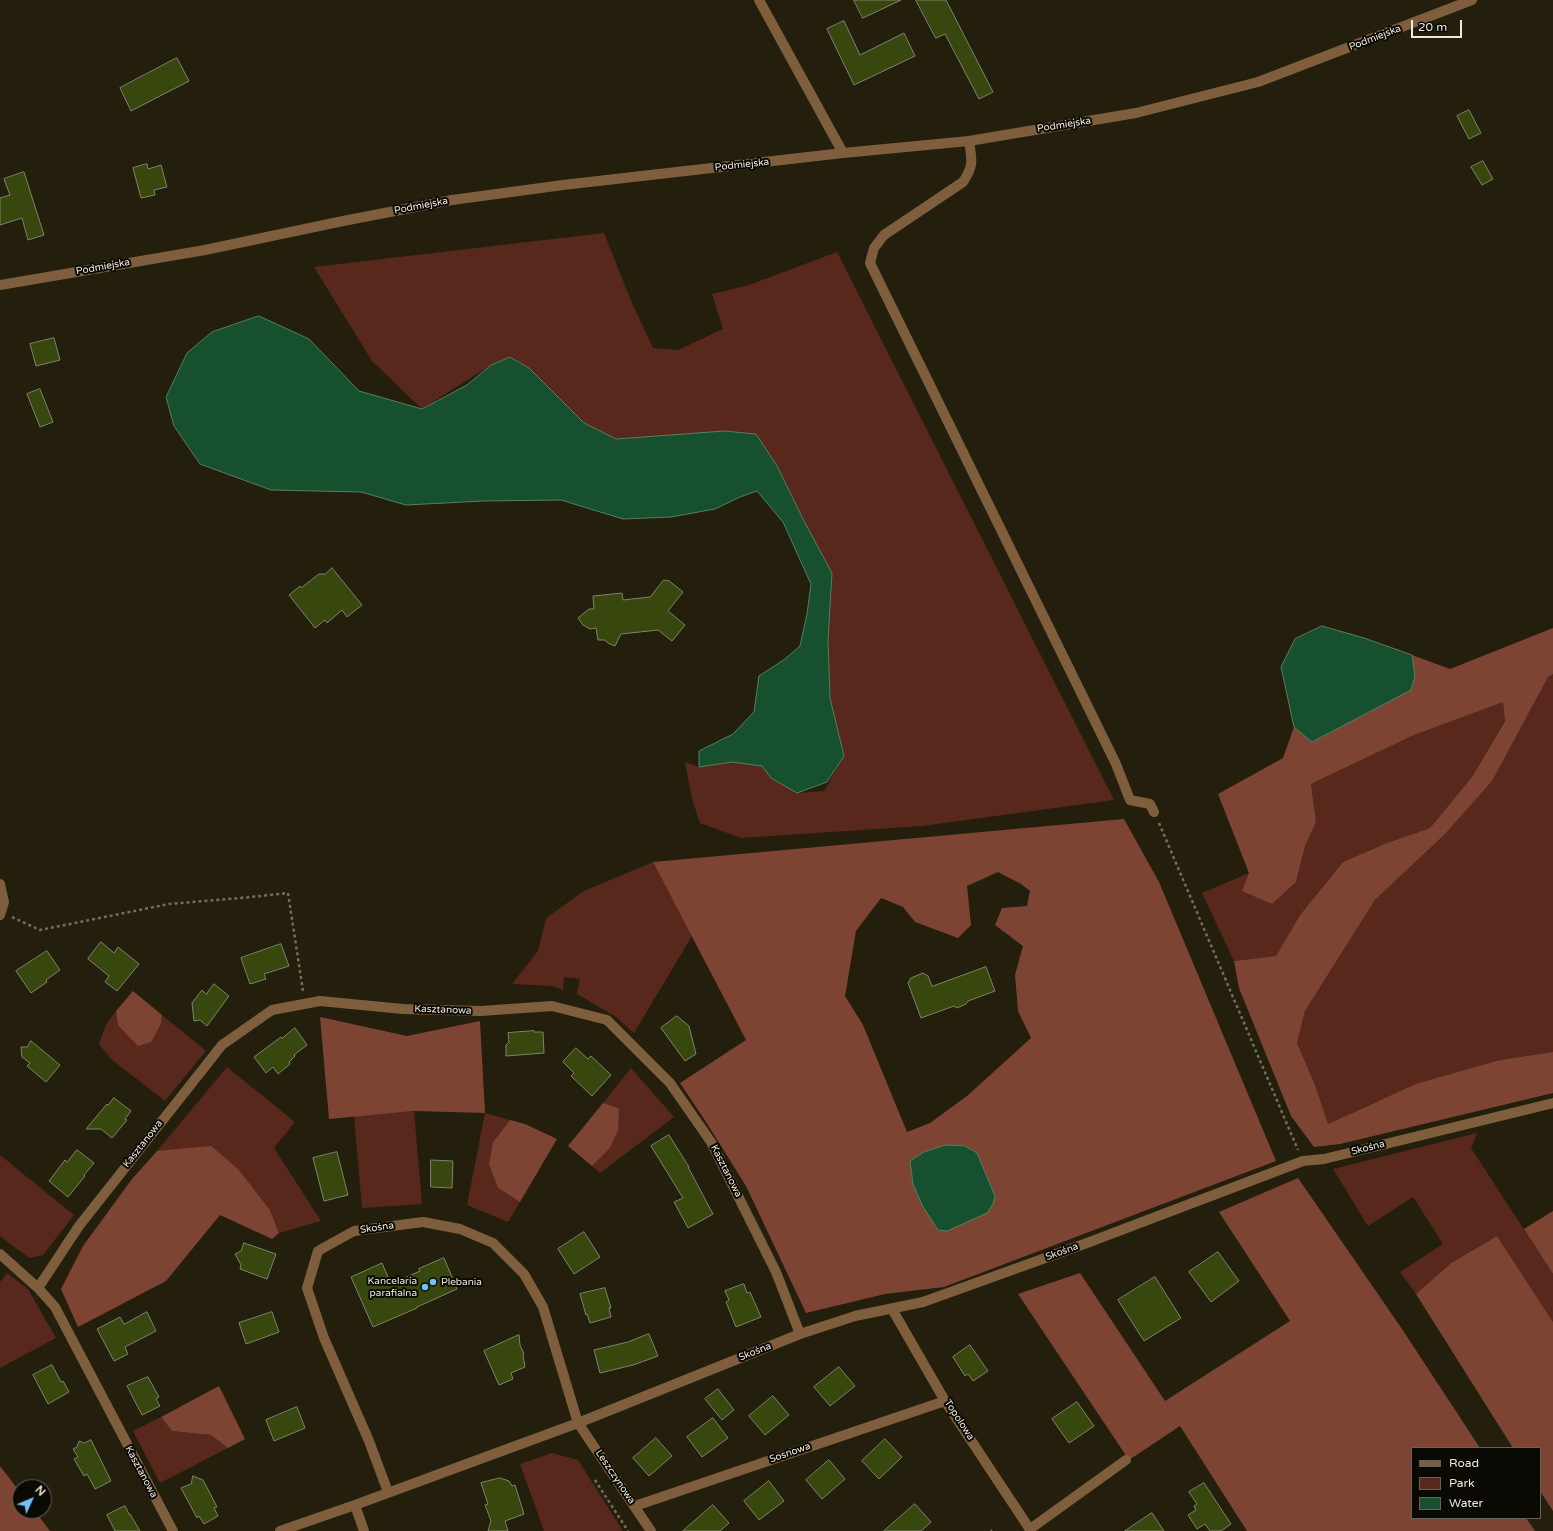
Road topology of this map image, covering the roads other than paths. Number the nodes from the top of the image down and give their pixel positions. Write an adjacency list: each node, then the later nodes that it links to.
1 (759, 0): 4 (street)
2 (1472, 0): 3 (street, Podmiejska)
3 (969, 141): 4 (street, Podmiejska); 6 (street)
4 (843, 153): 5 (street, Podmiejska)
5 (0, 285)
6 (1154, 812)
7 (0, 884): 8 (street)
8 (0, 914)
9 (1553, 1103): 12 (street, Skośna)
10 (0, 1254): 11 (street, Kasztanowa)
11 (38, 1288): 13 (street, Kasztanowa); 21 (street, Kasztanowa)
12 (892, 1309): 13 (street, Skośna); 14 (street, Topolowa)
13 (800, 1334): 15 (street, Skośna)
14 (946, 1401): 19 (street, Sosnowa); 20 (street, Topolowa)
15 (578, 1423): 17 (street, Skośna); 17 (street, Skośna); 19 (street, Leszczynowa)
16 (1126, 1460): 20 (street, Topolowa)
17 (388, 1492): 18 (street, Skośna)
18 (355, 1505): 22 (street, Skośna); 23 (street)
19 (635, 1506): 24 (street, Leszczynowa)
20 (1029, 1530)
21 (173, 1531)
22 (280, 1531)
23 (364, 1531)
24 (651, 1531)

